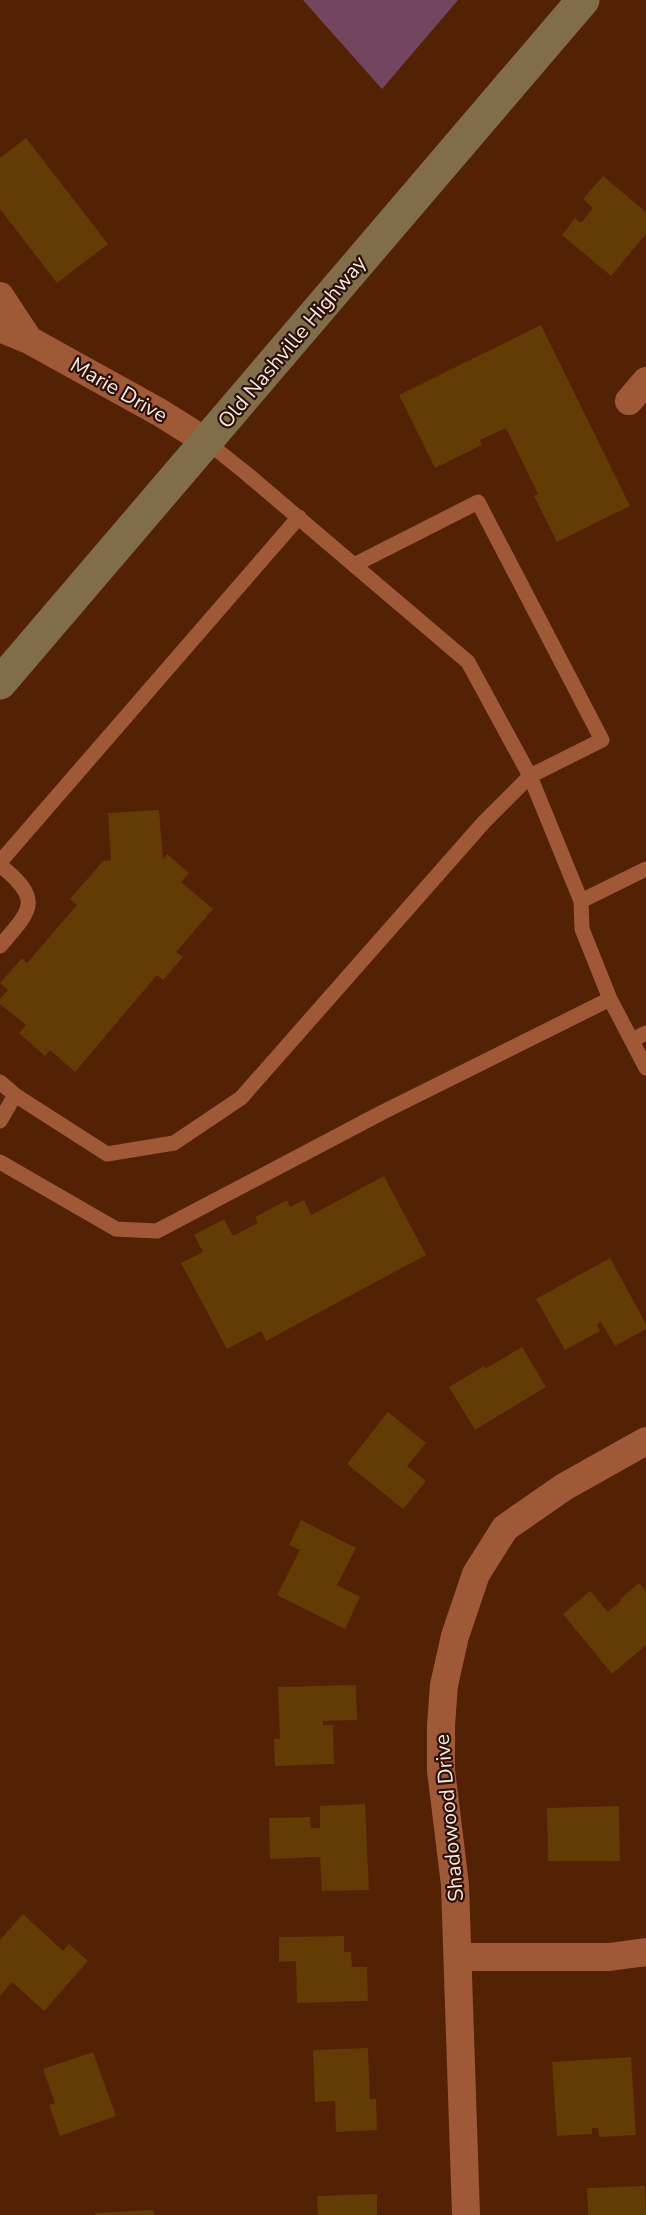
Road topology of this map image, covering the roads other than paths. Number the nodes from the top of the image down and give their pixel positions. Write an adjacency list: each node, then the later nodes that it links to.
1 (583, 0): 5 (main road, Old Nashville Highway)
2 (0, 296): 4 (street, Marie Drive)
3 (0, 328): 4 (street, Marie Drive)
4 (29, 339): 5 (street, Marie Drive)
5 (207, 442): 6 (lane); 8 (main road, Old Nashville Highway)
6 (299, 517): 7 (lane); 10 (lane)
7 (354, 565): 9 (lane); 9 (lane)
8 (0, 684)
9 (530, 777): 12 (lane); 18 (lane)
10 (0, 864): 13 (lane)
11 (646, 869): 12 (lane)
12 (581, 901): 14 (lane)
13 (0, 946)
14 (610, 999): 15 (lane); 20 (lane)
15 (639, 1037): 16 (lane)
16 (646, 1068)
17 (0, 1082): 18 (lane)
18 (15, 1095): 19 (lane)
19 (0, 1121)
20 (0, 1162)
21 (646, 1441): 23 (street, Shadowood Drive)
22 (646, 1952): 23 (street)
23 (458, 1958): 24 (street, Shadowood Drive)
24 (466, 2215)

